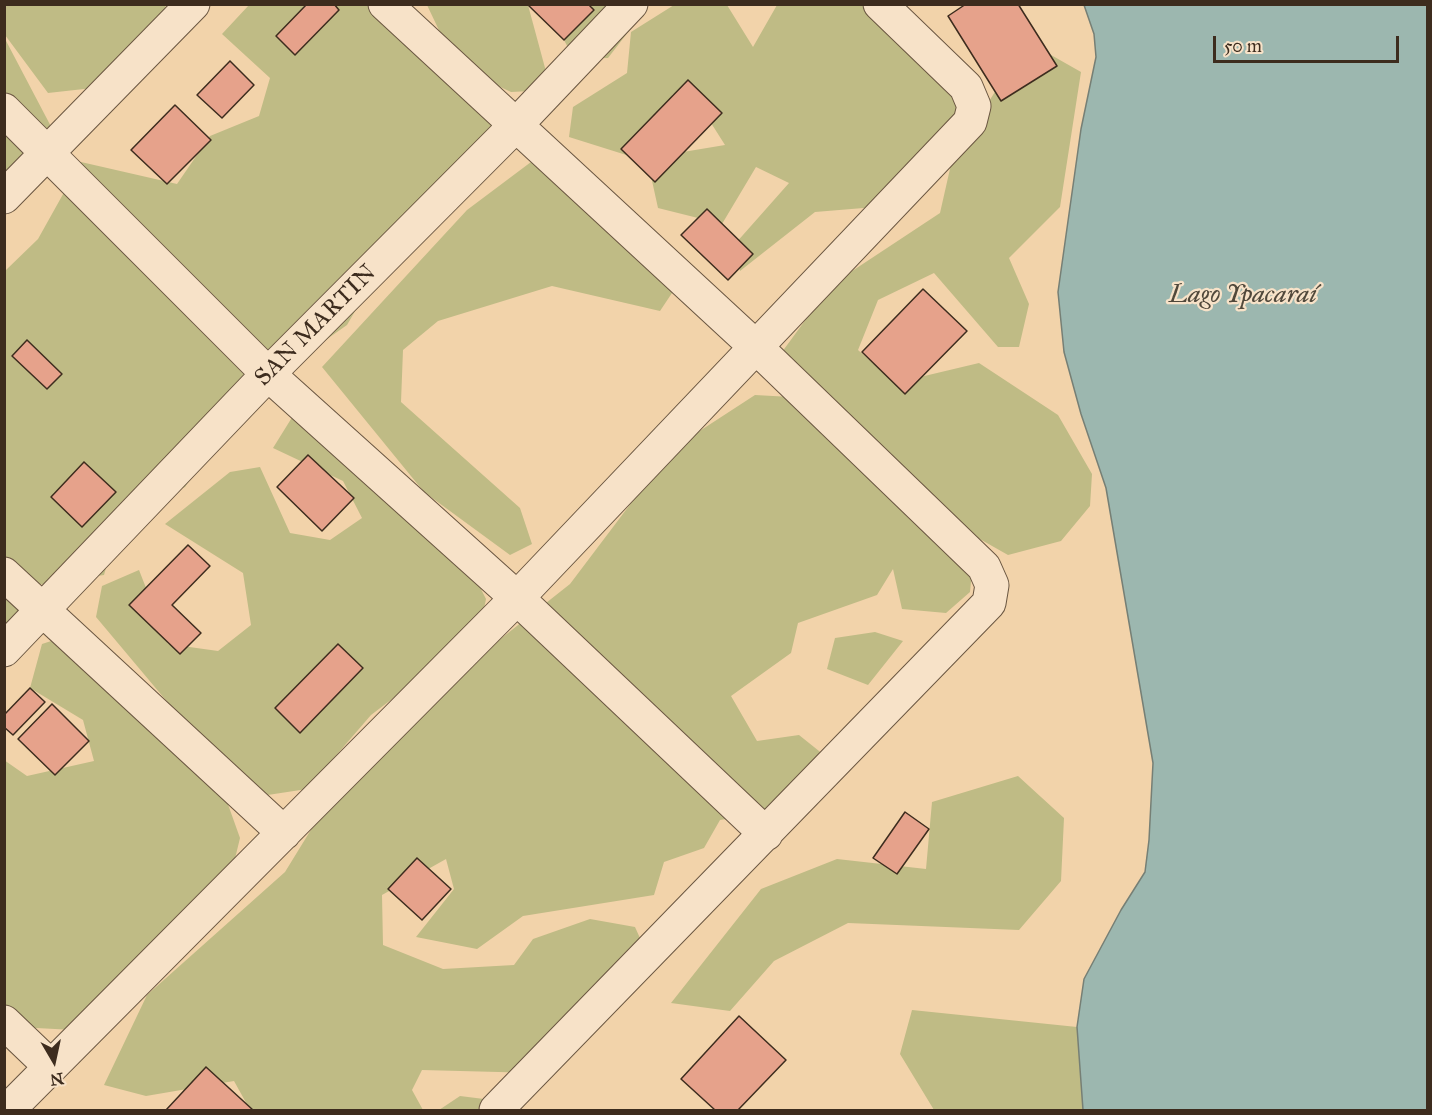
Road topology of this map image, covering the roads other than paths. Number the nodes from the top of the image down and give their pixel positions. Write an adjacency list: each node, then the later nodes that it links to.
1 (193, 4): 7 (street)
2 (385, 4): 6 (street)
3 (631, 4): 6 (street, SAN MARTIN)
4 (880, 4): 9 (street)
5 (4, 110): 7 (street)
6 (516, 125): 9 (street); 10 (street, SAN MARTIN)
7 (47, 154): 8 (street); 10 (street)
8 (4, 197)
9 (757, 348): 12 (street); 16 (street)
10 (268, 374): 12 (street); 13 (street, SAN MARTIN)
11 (4, 574): 13 (street)
12 (517, 598): 15 (street); 16 (street)
13 (43, 610): 14 (street, SAN MARTIN); 15 (street)
14 (4, 650)
15 (284, 833): 18 (street)
16 (766, 834): 20 (street)
17 (4, 1022): 18 (street)
18 (51, 1067): 19 (street)
19 (8, 1110)
20 (495, 1110)

